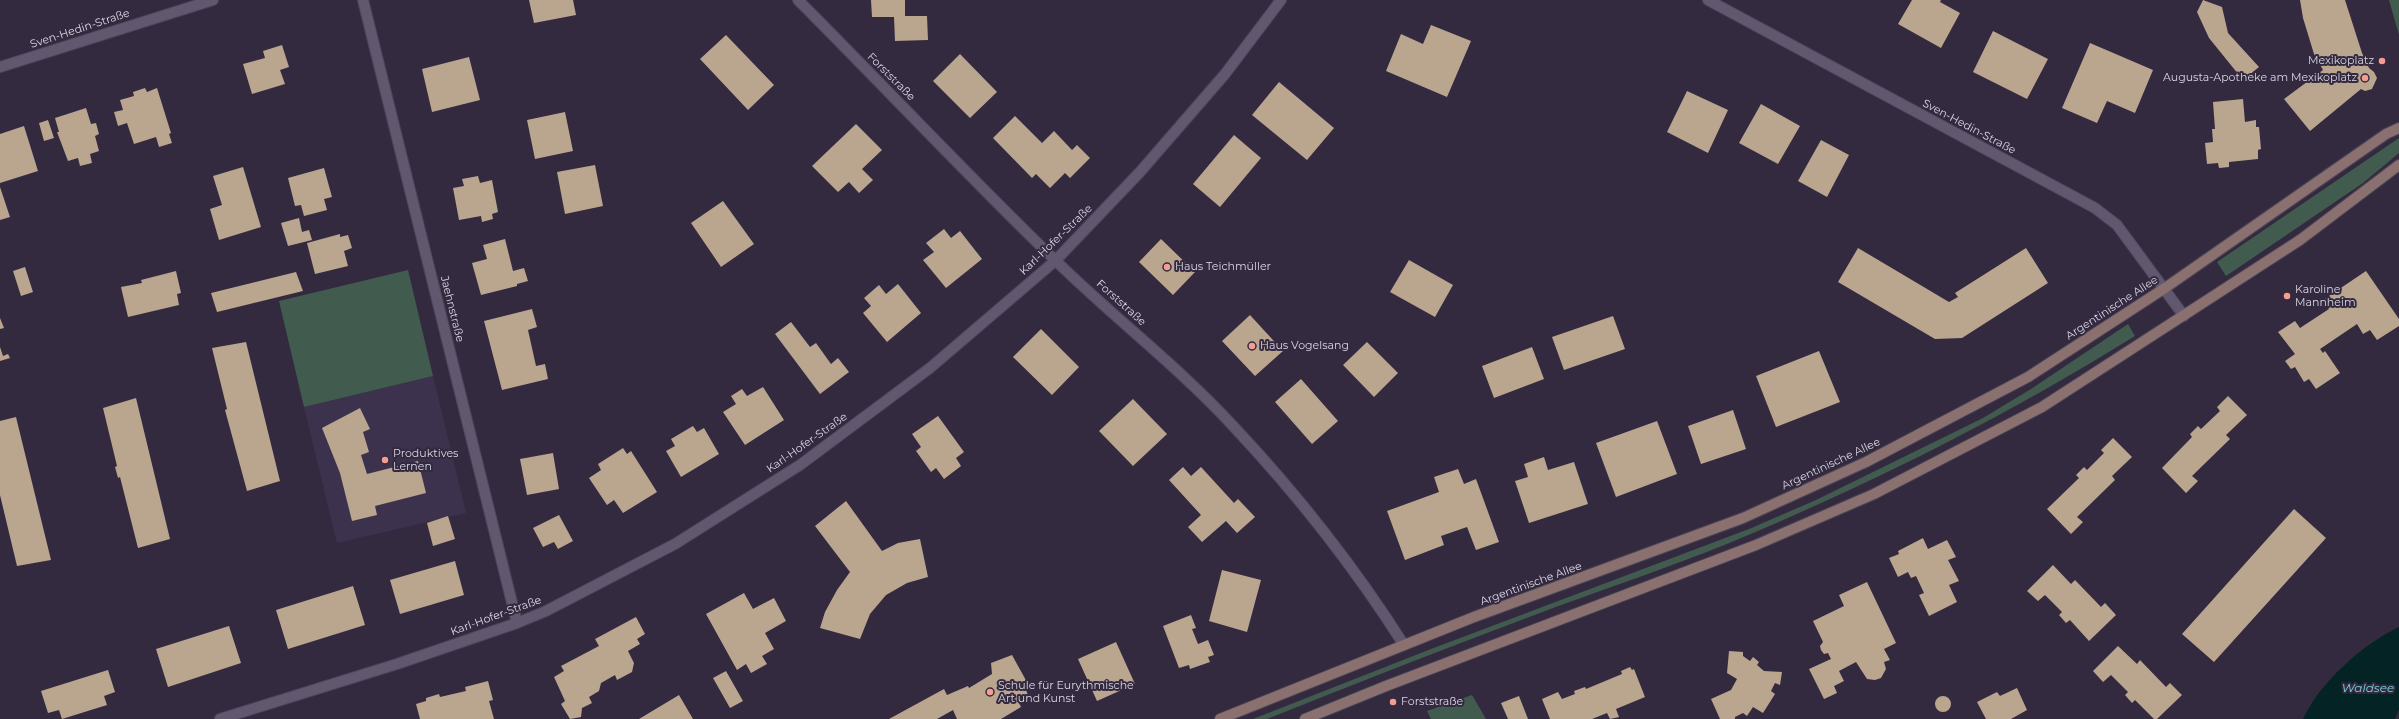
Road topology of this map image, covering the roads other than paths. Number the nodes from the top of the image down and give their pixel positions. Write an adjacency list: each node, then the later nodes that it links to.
1 (213, 0): 6 (street, Sven-Hedin-Straße)
2 (363, 0): 12 (street, Jaehnstraße)
3 (798, 0): 9 (street, Forststraße)
4 (1281, 0): 9 (street, Karl-Hofer-Straße)
5 (1708, 0): 10 (street, Sven-Hedin-Straße)
6 (0, 67)
7 (2399, 128): 10 (main road, Argentinische Allee)
8 (2399, 165): 11 (main road)
9 (1055, 261): 12 (street, Karl-Hofer-Straße); 13 (street, Forststraße)
10 (2164, 288): 11 (street, Sven-Hedin-Straße); 13 (main road, Argentinische Allee)
11 (2184, 316): 16 (main road)
12 (517, 623): 14 (street, Karl-Hofer-Straße)
13 (1404, 645): 15 (main road, Argentinische Allee)
14 (220, 719)
15 (1220, 719)
16 (1305, 719)

